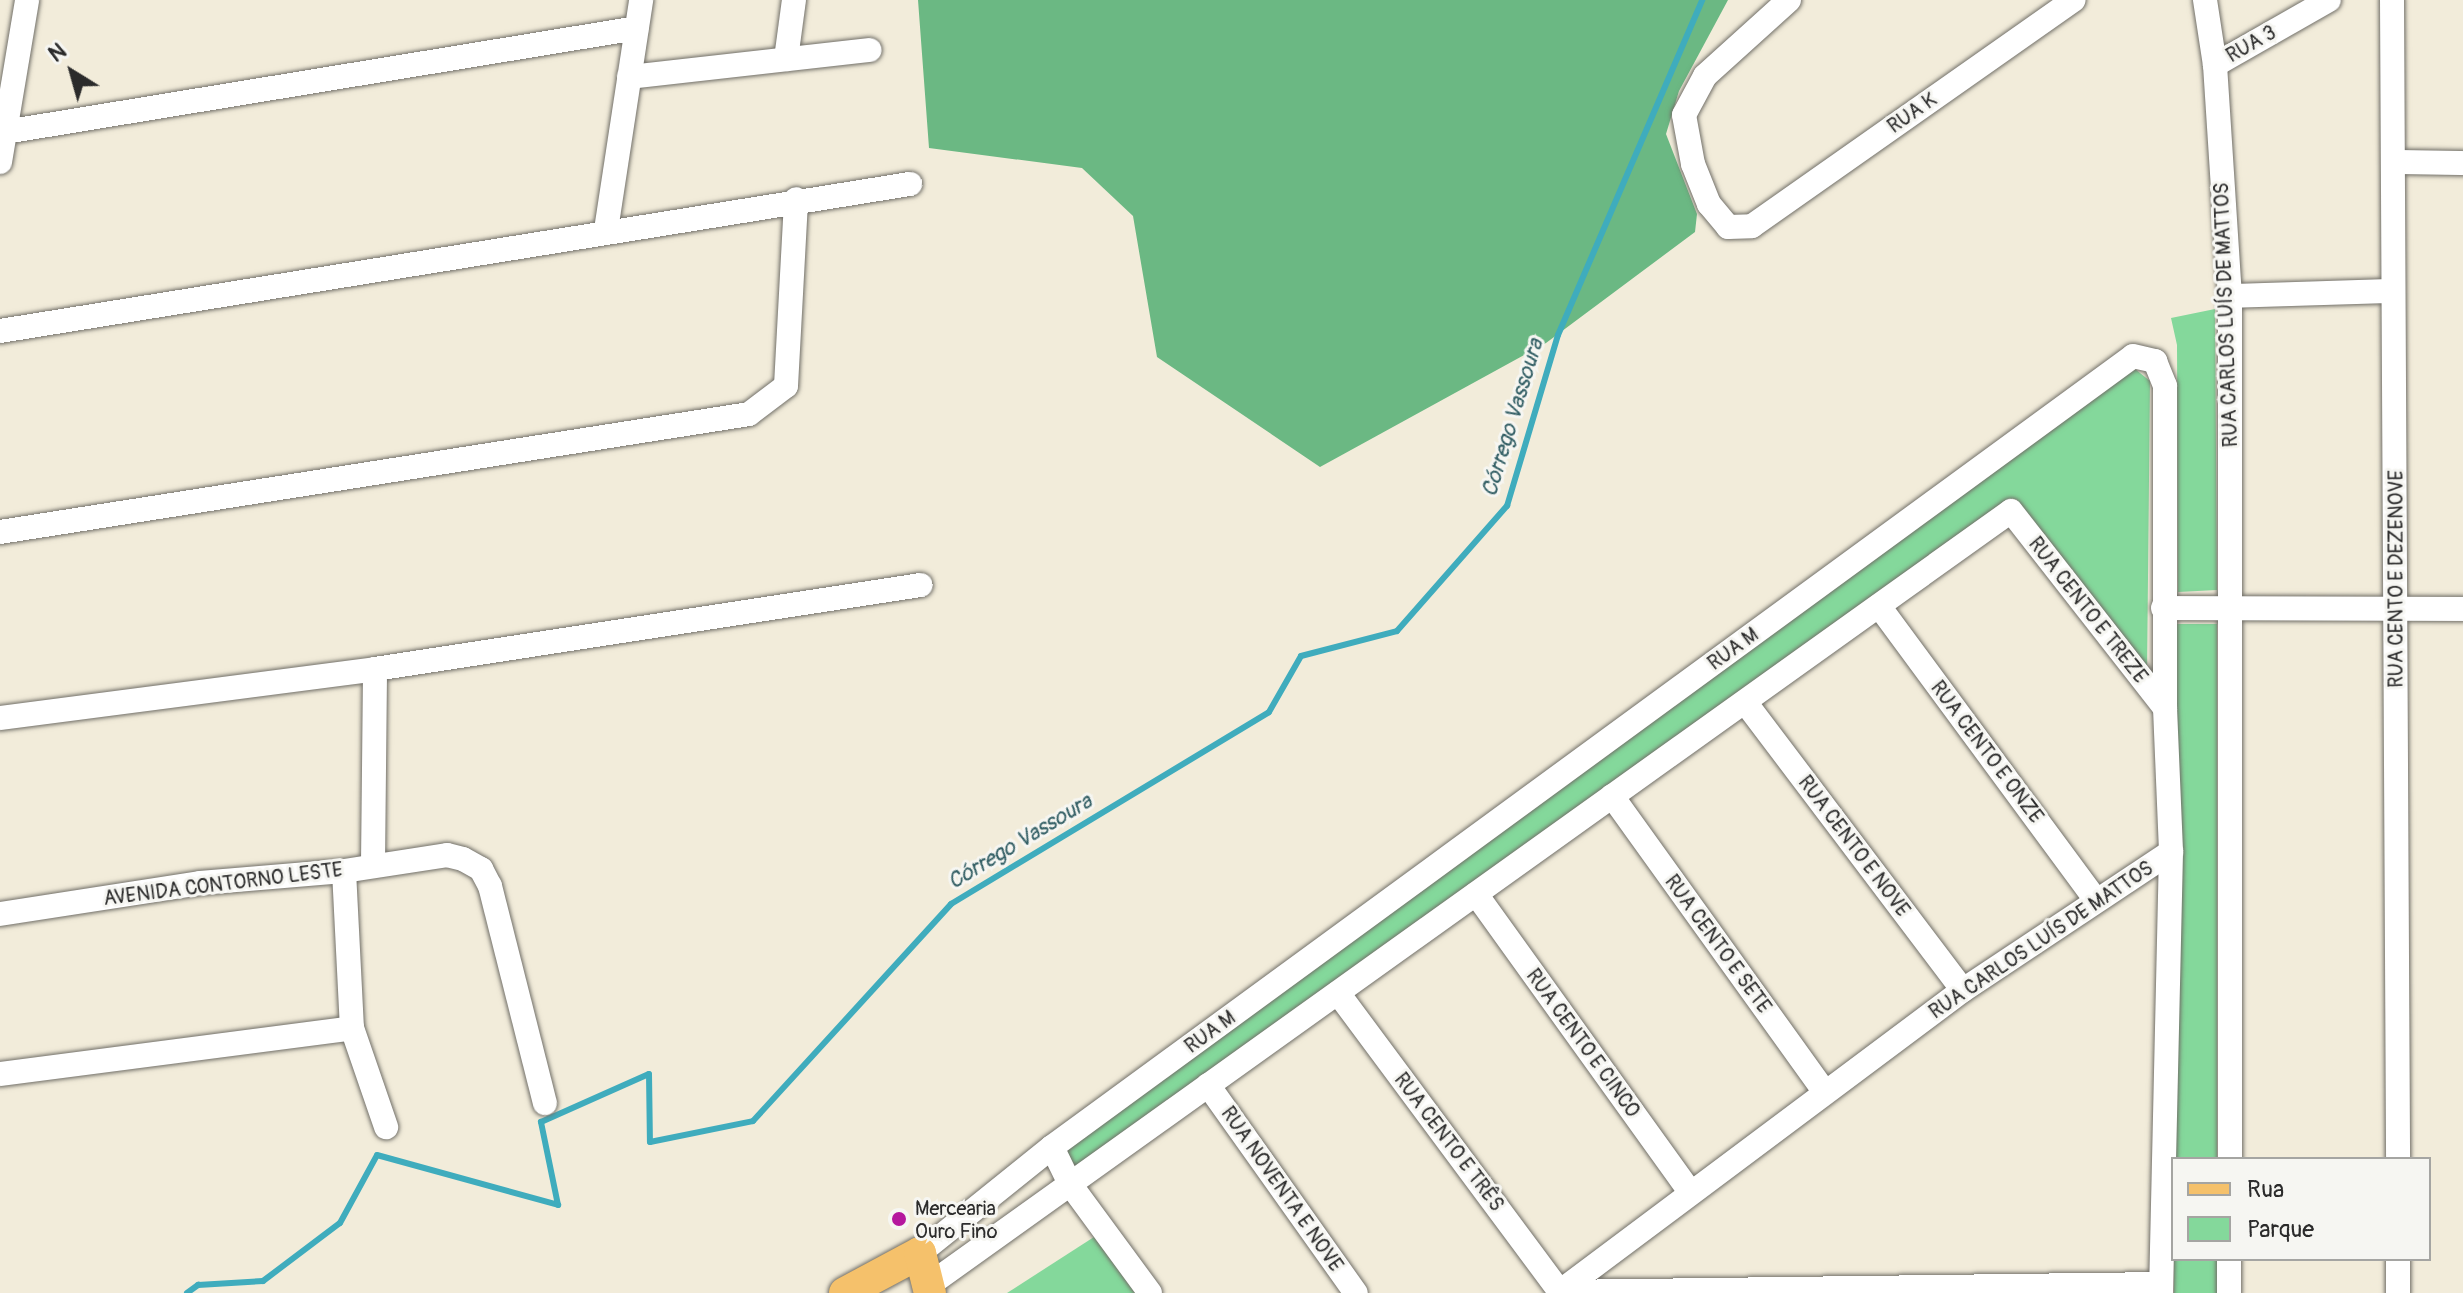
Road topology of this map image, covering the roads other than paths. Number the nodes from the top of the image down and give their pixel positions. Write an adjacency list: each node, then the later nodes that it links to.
1 (27, 0): 14 (street)
2 (641, 0): 9 (street)
3 (794, 0): 11 (street)
4 (1789, 0): 5 (street, RUA K)
5 (2073, 0)
6 (2205, 0): 12 (street, RUA CARLOS LUÍS DE MATTOS)
7 (2329, 0): 12 (street, RUA 3)
8 (2392, 0): 16 (street, RUA CENTO E DEZENOVE)
9 (637, 28): 13 (street); 14 (street)
10 (869, 50): 11 (street)
11 (786, 59): 13 (street)
12 (2215, 65): 22 (street, RUA CARLOS LUÍS DE MATTOS)
13 (629, 77): 20 (street)
14 (5, 132): 15 (street)
15 (0, 162)
16 (2396, 162): 17 (street); 21 (street, RUA CENTO E DEZENOVE)
17 (2463, 163)
18 (910, 184): 19 (street)
19 (796, 199): 20 (street); 24 (street)
20 (606, 230): 23 (street)
21 (2393, 291): 22 (street); 29 (street, RUA CENTO E DEZENOVE)
22 (2230, 296): 27 (street, RUA CARLOS LUÍS DE MATTOS)
23 (0, 331)
24 (0, 532)
25 (921, 585): 31 (street)
26 (1879, 606): 32 (street); 33 (street, RUA CENTO E TREZE); 40 (street, RUA CENTO E ONZE)
27 (2231, 606): 28 (street); 29 (street); 51 (street, RUA CARLOS LUÍS DE MATTOS)
28 (2163, 608): 33 (street, RUA M); 50 (street, RUA M)
29 (2396, 608): 30 (street); 52 (street, RUA CENTO E DEZENOVE)
30 (2463, 609)
31 (375, 669): 34 (street); 37 (street)
32 (1745, 702): 35 (street); 42 (street, RUA CENTO E NOVE)
33 (2165, 708): 36 (street, RUA M)
34 (0, 718)
35 (1612, 796): 39 (street); 47 (street, RUA CENTO E SETE)
36 (2171, 852): 40 (street, RUA CARLOS LUÍS DE MATTOS); 58 (street, RUA CARLOS LUÍS DE MATTOS)
37 (373, 864): 38 (street, AVENIDA CONTORNO LESTE); 48 (street, AVENIDA CONTORNO LESTE)
38 (344, 871): 41 (street, AVENIDA CONTORNO LESTE); 44 (street)
39 (1476, 894): 43 (street); 54 (street, RUA CENTO E CINCO)
40 (2095, 899): 42 (street, RUA CARLOS LUÍS DE MATTOS)
41 (0, 914)
42 (1963, 990): 47 (street, RUA CARLOS LUÍS DE MATTOS)
43 (1338, 993): 46 (street); 60 (street, RUA CENTO E TRÊS)
44 (352, 1028): 45 (street); 49 (street)
45 (0, 1074)
46 (1208, 1085): 53 (street); 63 (street, RUA NOVENTA E NOVE)
47 (1824, 1091): 54 (street, RUA CARLOS LUÍS DE MATTOS)
48 (545, 1103)
49 (386, 1127)
50 (1052, 1147): 53 (street); 55 (street, RUA M)
51 (2230, 1157)
52 (2398, 1157)
53 (1070, 1184): 59 (street); 62 (street)
54 (1690, 1192): 60 (street, RUA CARLOS LUÍS DE MATTOS)
55 (920, 1253): 59 (main road); 61 (main road)
56 (2229, 1261): 64 (street)
57 (2398, 1261): 65 (street)
58 (2161, 1288): 60 (street)
59 (930, 1289)
60 (1559, 1292)
61 (845, 1293)
62 (1150, 1293)
63 (1356, 1293)
64 (2229, 1293)
65 (2398, 1293)

